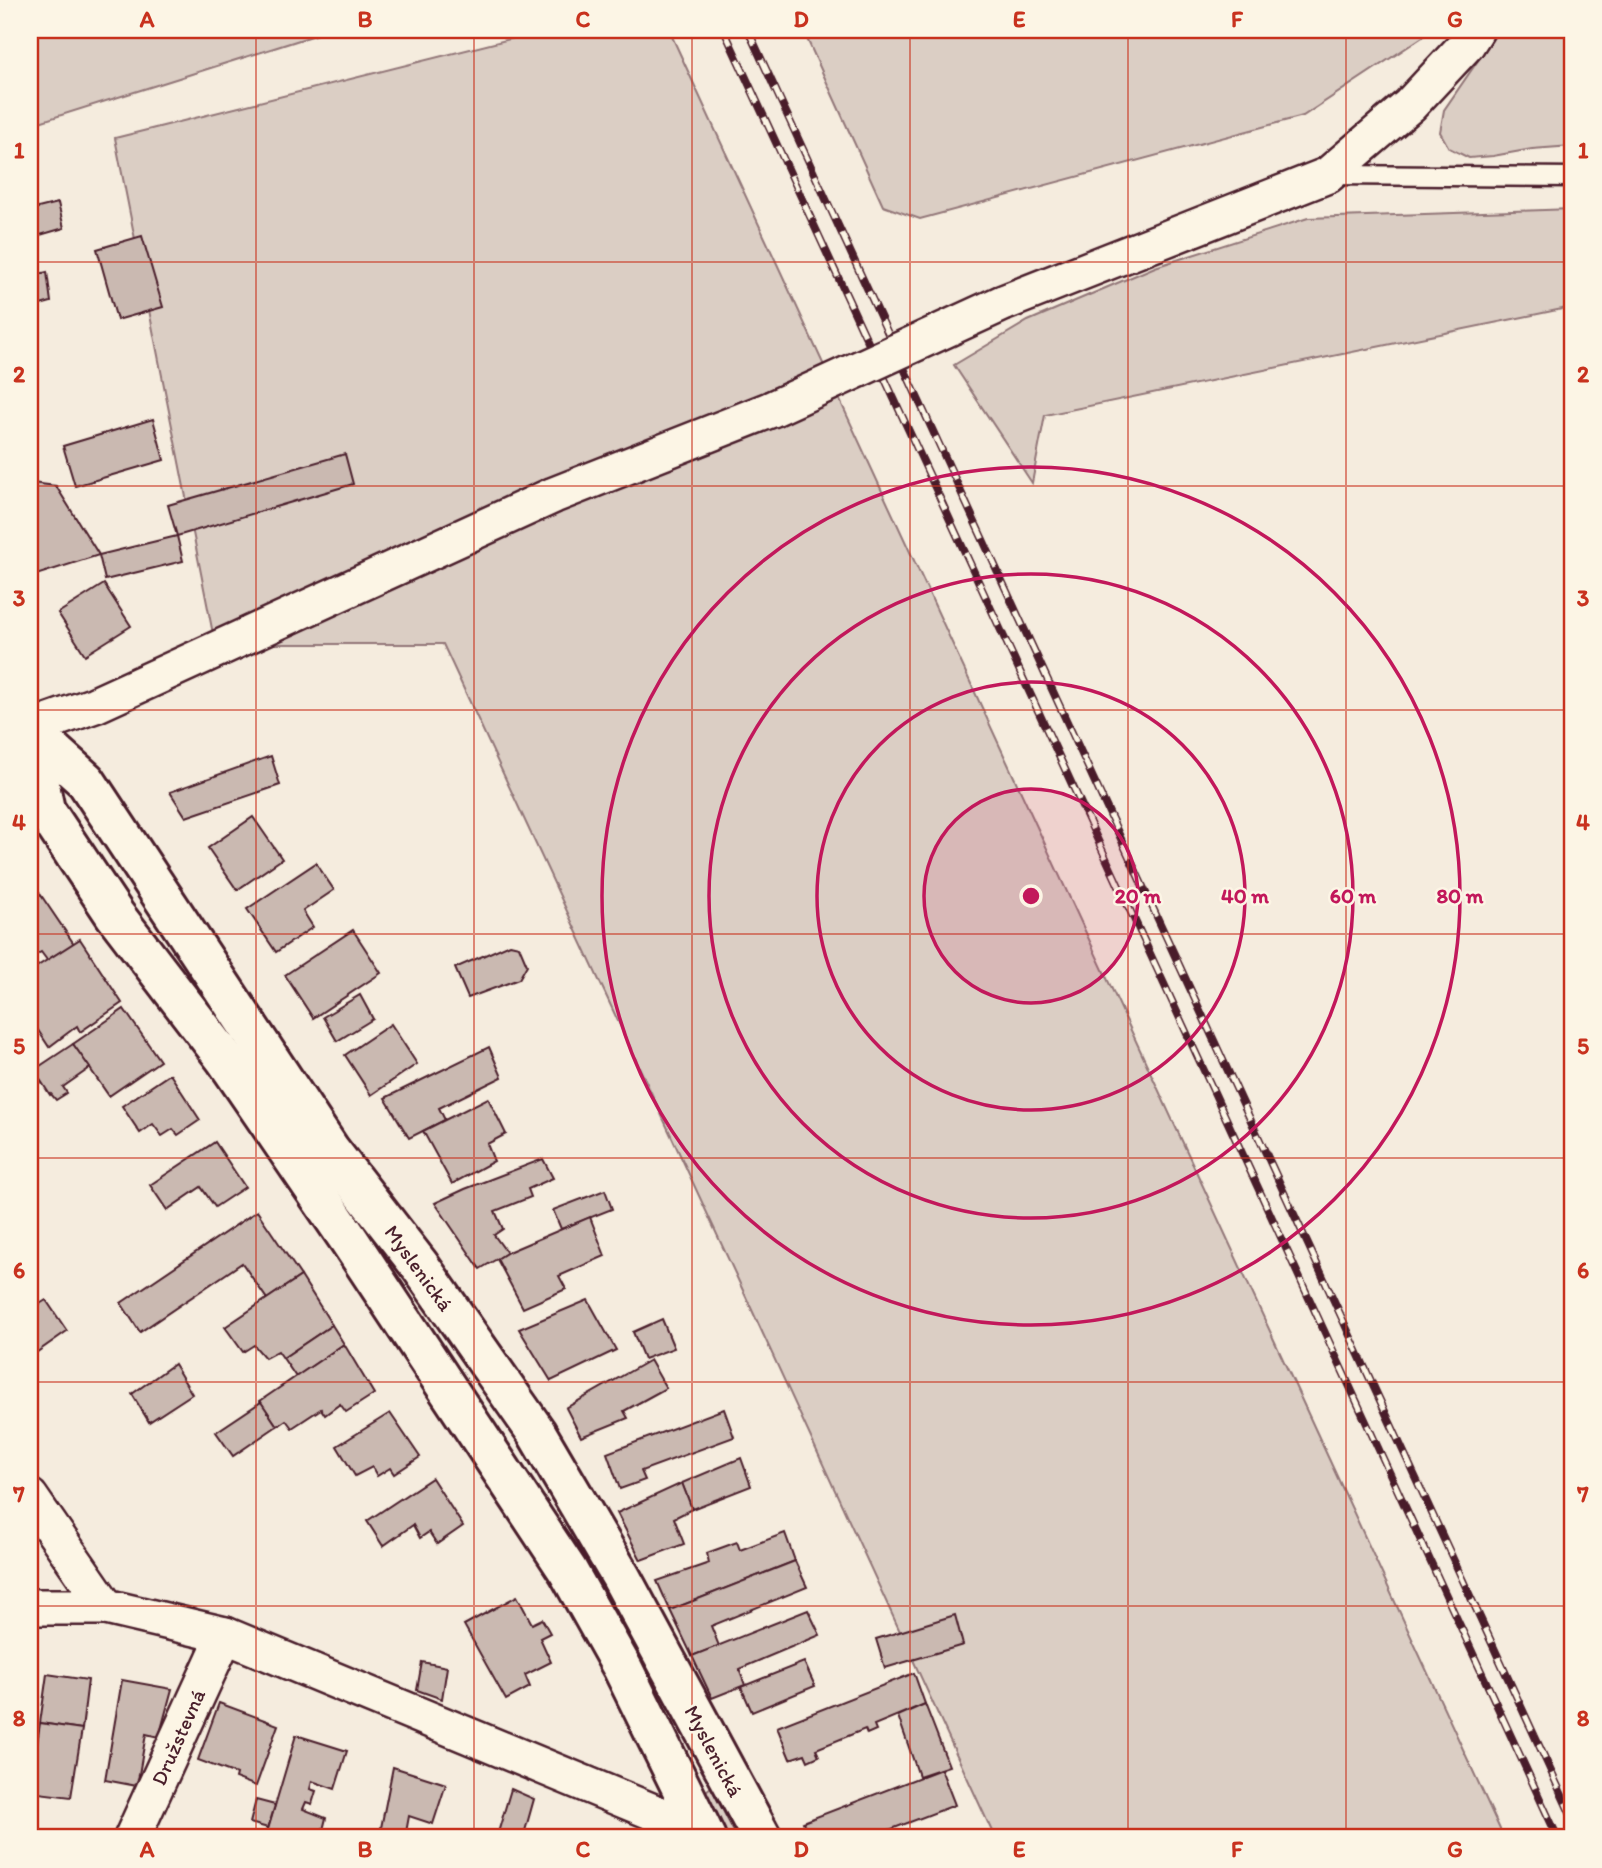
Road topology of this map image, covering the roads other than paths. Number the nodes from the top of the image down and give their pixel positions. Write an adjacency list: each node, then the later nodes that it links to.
1 (1476, 30): 2 (street)
2 (1328, 175): 3 (lane); 4 (street, bridge)
3 (1572, 177)
4 (30, 730): 12 (main road, Myslenická)
5 (30, 738): 10 (main road, Myslenická)
6 (30, 1497): 8 (street)
7 (30, 1607): 8 (street)
8 (106, 1607): 9 (street)
9 (225, 1635): 10 (street); 11 (street, Družstevná)
10 (705, 1837)
11 (132, 1838)
12 (762, 1838)

